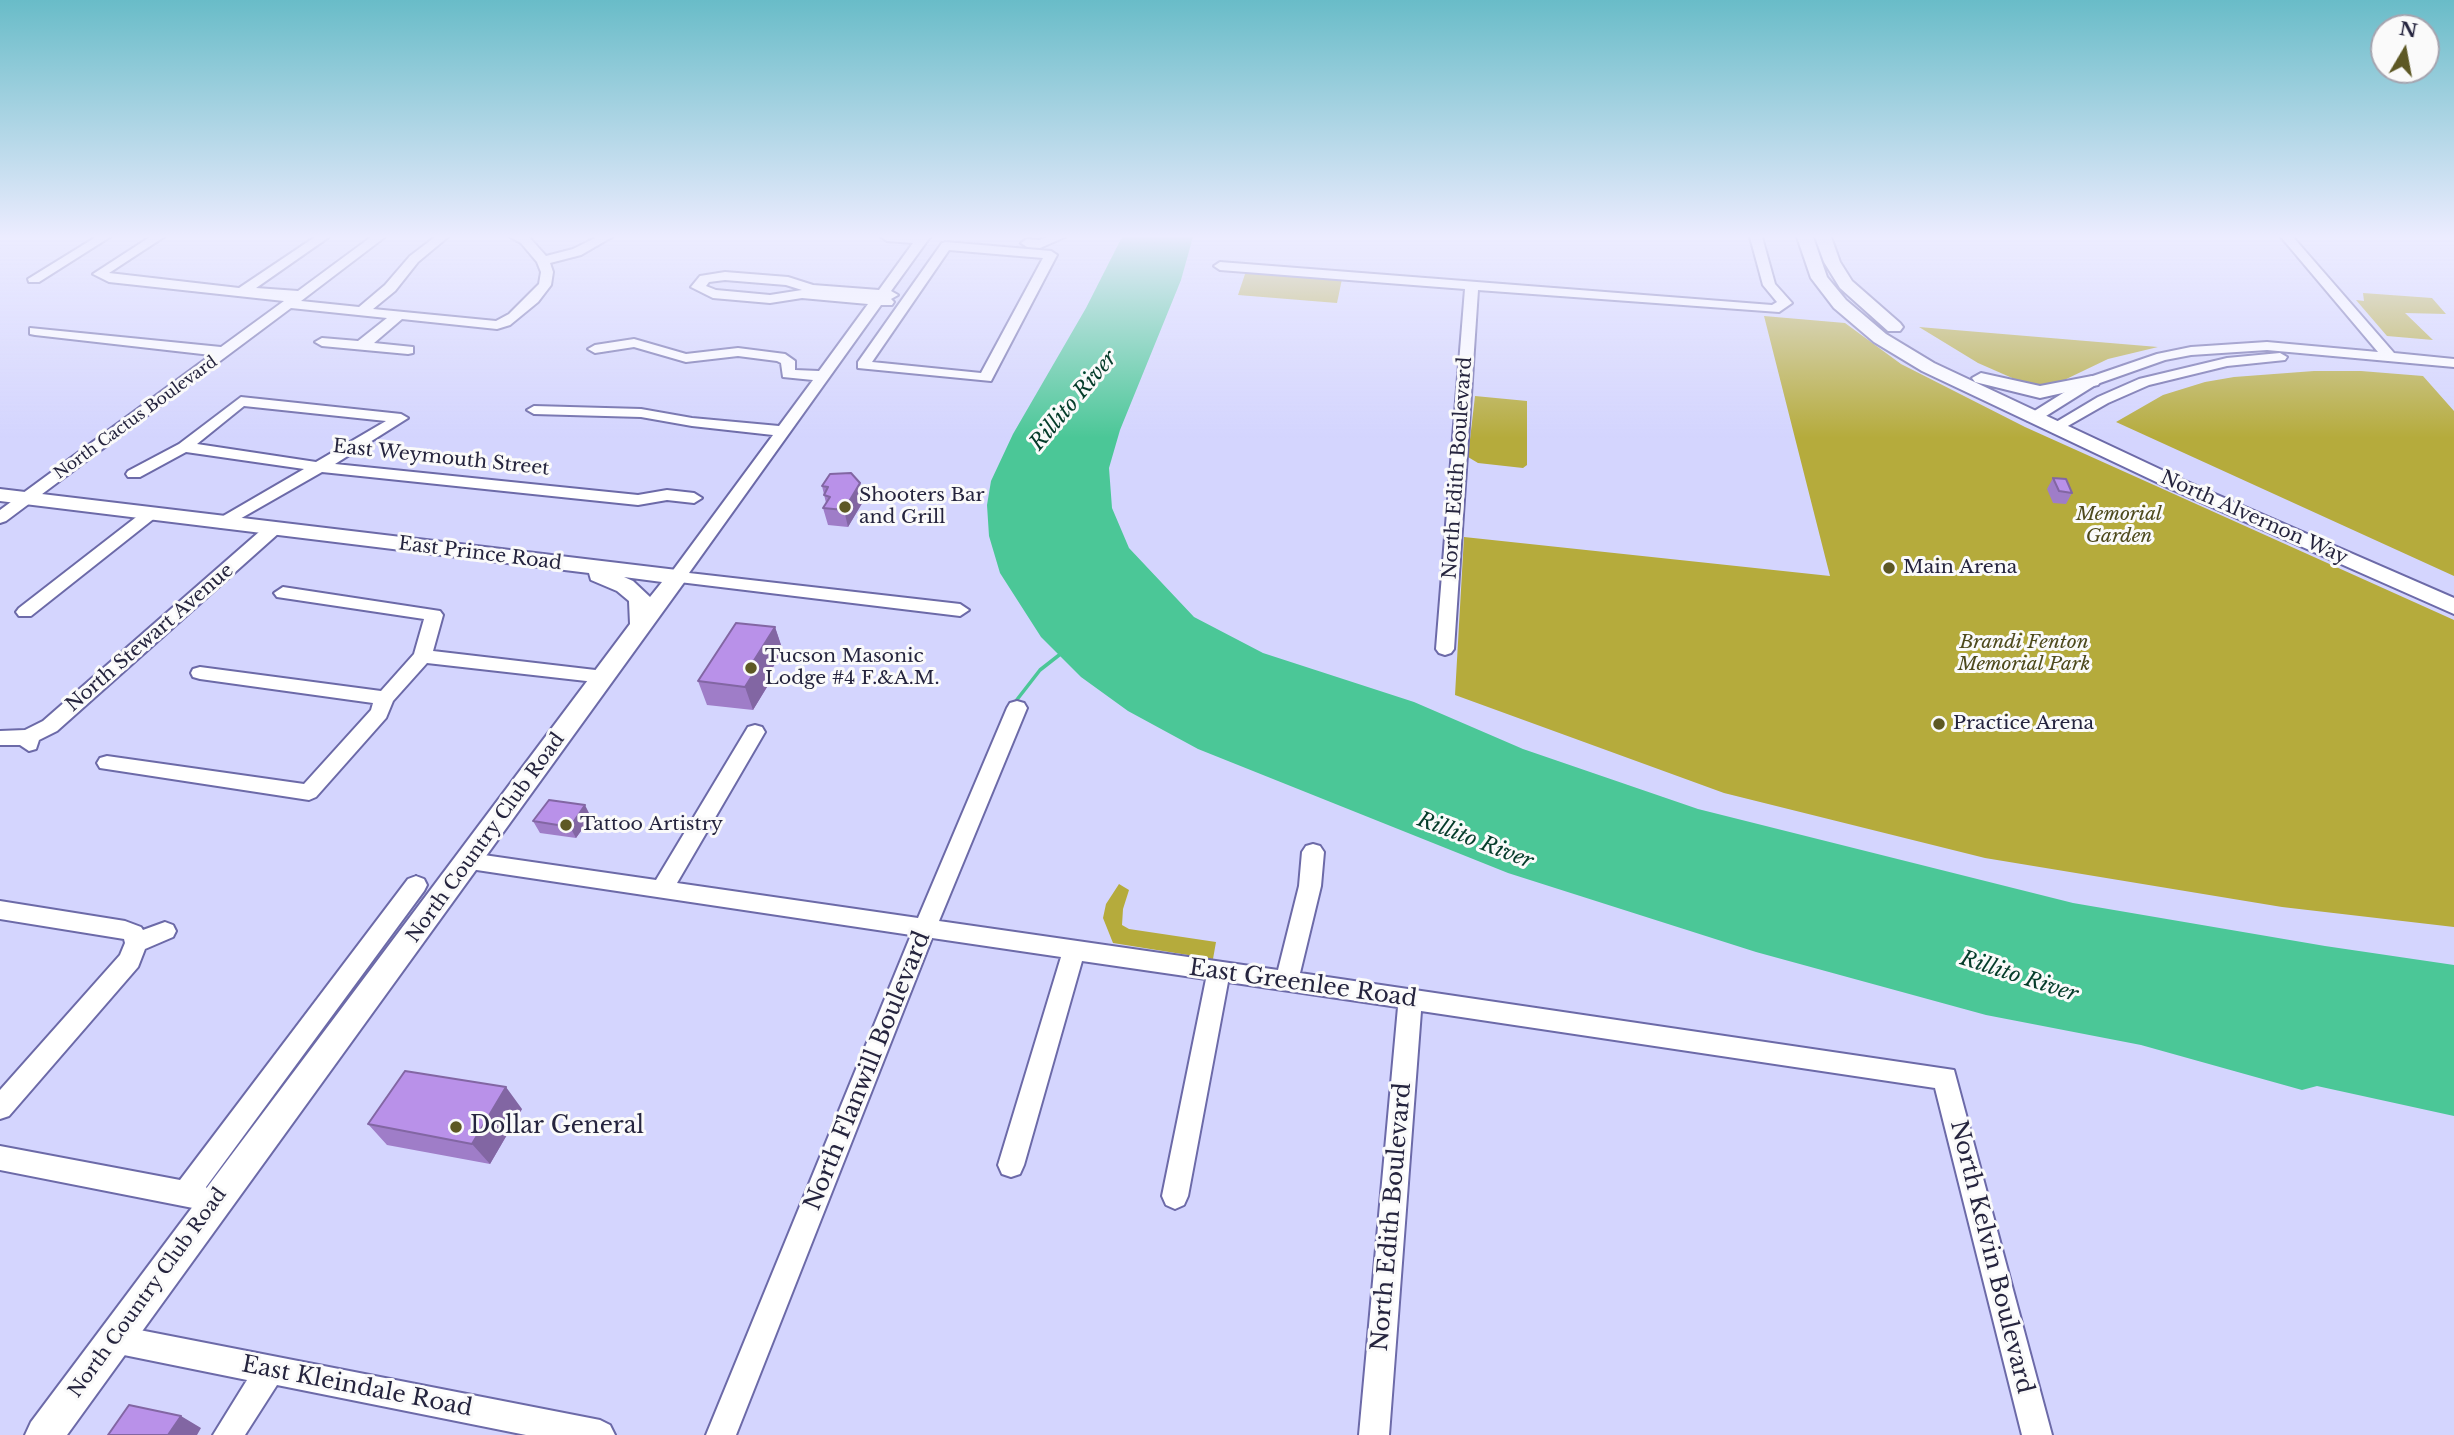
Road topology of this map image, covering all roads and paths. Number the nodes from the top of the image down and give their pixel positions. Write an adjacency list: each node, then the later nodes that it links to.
1 (288, 304): 21 (street, North Cactus Boulevard)
2 (315, 304): 14 (street)
3 (371, 304): 14 (street)
4 (527, 304): 15 (street)
5 (876, 304): 25 (street, North Country Club Road)
6 (904, 304): 7 (street)
7 (1025, 304)
8 (1471, 304): 48 (street, North Edith Boulevard)
9 (1686, 304): 10 (street)
10 (1783, 304)
11 (1843, 304): 29 (main road)
12 (1866, 304): 26 (main road)
13 (2344, 304): 23 (street)
14 (361, 312): 15 (street)
15 (398, 316): 18 (street)
16 (35, 331): 21 (street)
17 (322, 342): 18 (street)
18 (361, 346): 20 (street)
19 (595, 349): 25 (street)
20 (408, 350)
21 (226, 352): 34 (street, North Cactus Boulevard)
22 (2331, 352): 23 (street); 27 (street); 29 (street)
23 (2389, 356): 24 (street)
24 (2454, 363)
25 (823, 376): 30 (street, North Country Club Road)
26 (1981, 378): 27 (main road); 29 (main road)
27 (2092, 381): 29 (street)
28 (534, 410): 30 (street)
29 (2051, 418): 43 (main road, North Alvernon Way); 44 (main road, North Alvernon Way)
30 (783, 432): 41 (street, North Country Club Road)
31 (184, 447): 32 (street, East Weymouth Street); 32 (street); 33 (street)
32 (319, 467): 35 (street, East Weymouth Street); 38 (street)
33 (134, 474)
34 (27, 498): 36 (main road, East Prince Road); 37 (main road, East Prince Road)
35 (694, 498)
36 (1, 511)
37 (150, 514): 38 (main road, East Prince Road); 46 (street)
38 (224, 523): 39 (main road, East Prince Road)
39 (273, 529): 40 (main road, East Prince Road); 55 (street, North Stewart Avenue)
40 (576, 566): 41 (main road, East Prince Road); 47 (main road)
41 (677, 578): 45 (street, East Prince Road); 47 (main road, North Country Club Road)
42 (283, 593): 49 (street)
43 (2454, 593)
44 (2454, 607)
45 (960, 610)
46 (25, 612)
47 (642, 626): 51 (main road, North Country Club Road)
48 (1445, 649)
49 (423, 656): 51 (street); 52 (street)
50 (200, 673): 52 (street)
51 (604, 677): 58 (main road, North Country Club Road)
52 (385, 698): 56 (street)
53 (1017, 708): 62 (street, North Flanwill Boulevard)
54 (755, 732): 60 (street)
55 (0, 738)
56 (107, 763)
57 (1312, 852): 67 (street)
58 (470, 862): 60 (street, East Greenlee Road); 75 (main road, North Country Club Road)
59 (416, 885): 73 (street, North Country Club Road)
60 (661, 890): 62 (street, East Greenlee Road)
61 (0, 910): 64 (street)
62 (925, 928): 65 (street, East Greenlee Road); 82 (street, North Flanwill Boulevard)
63 (165, 931): 64 (street)
64 (136, 943): 70 (street)
65 (1073, 950): 66 (street, East Greenlee Road); 72 (street)
66 (1219, 971): 67 (street, East Greenlee Road); 74 (street)
67 (1287, 981): 68 (street, East Greenlee Road)
68 (1410, 999): 69 (street, East Greenlee Road); 83 (street, North Edith Boulevard)
69 (1945, 1078): 84 (street, North Kelvin Boulevard)
70 (0, 1108)
71 (0, 1158): 73 (street)
72 (1011, 1165)
73 (186, 1193): 75 (street)
74 (1175, 1196)
75 (217, 1199): 76 (main road, North Country Club Road)
76 (114, 1339): 77 (street, East Kleindale Road); 79 (main road, North Country Club Road)
77 (270, 1370): 78 (street, East Kleindale Road); 80 (street)
78 (558, 1431): 81 (street, East Kleindale Road)
79 (44, 1435)
80 (228, 1435)
81 (600, 1435)
82 (722, 1435)
83 (1374, 1435)
84 (2037, 1435)

